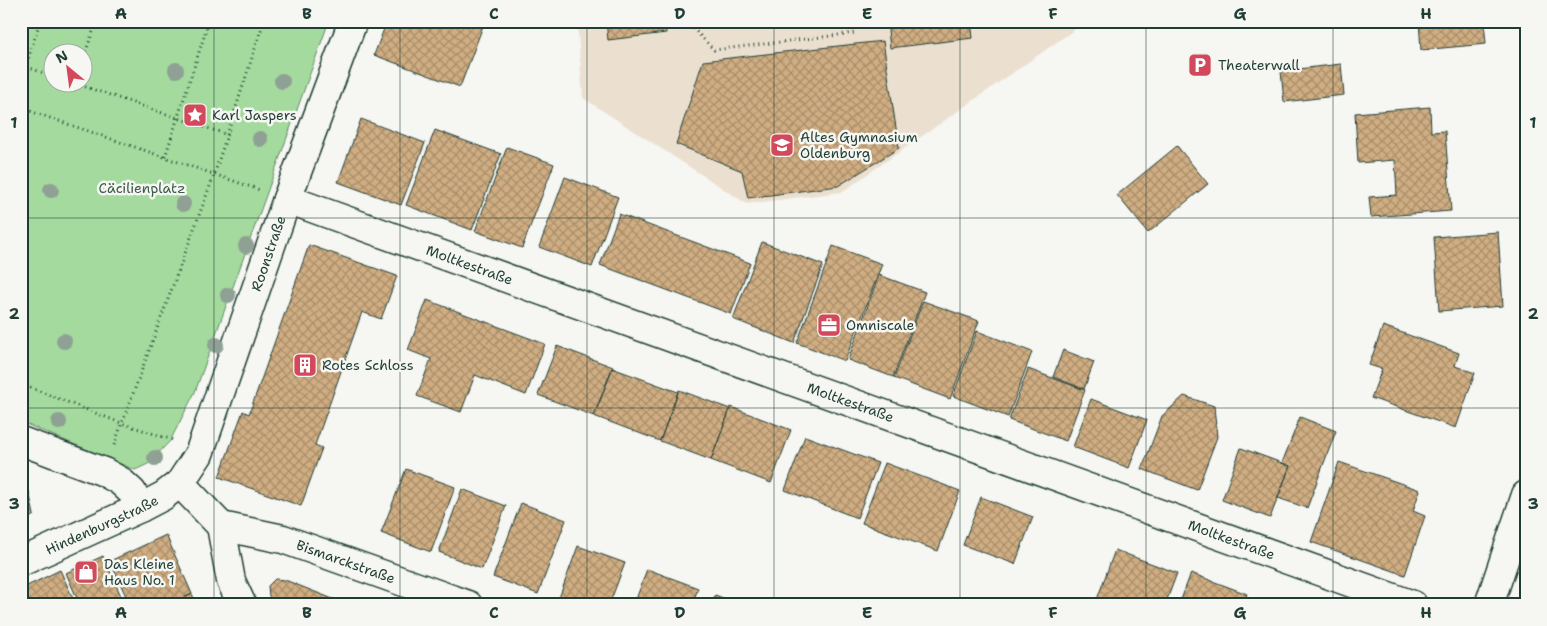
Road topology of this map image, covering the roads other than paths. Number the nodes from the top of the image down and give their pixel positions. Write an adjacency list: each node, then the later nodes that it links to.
1 (353, 21): 2 (street, Roonstraße)
2 (287, 198): 4 (street, Roonstraße); 11 (street, Moltkestraße)
3 (21, 441): 6 (street)
4 (180, 483): 6 (street, Hindenburgstraße); 7 (street)
5 (1526, 495): 12 (street)
6 (140, 508): 8 (street, Hindenburgstraße)
7 (221, 526): 9 (street); 10 (street, Bismarckstraße)
8 (21, 562)
9 (242, 605)
10 (468, 605)
11 (1413, 605)
12 (1489, 605)

